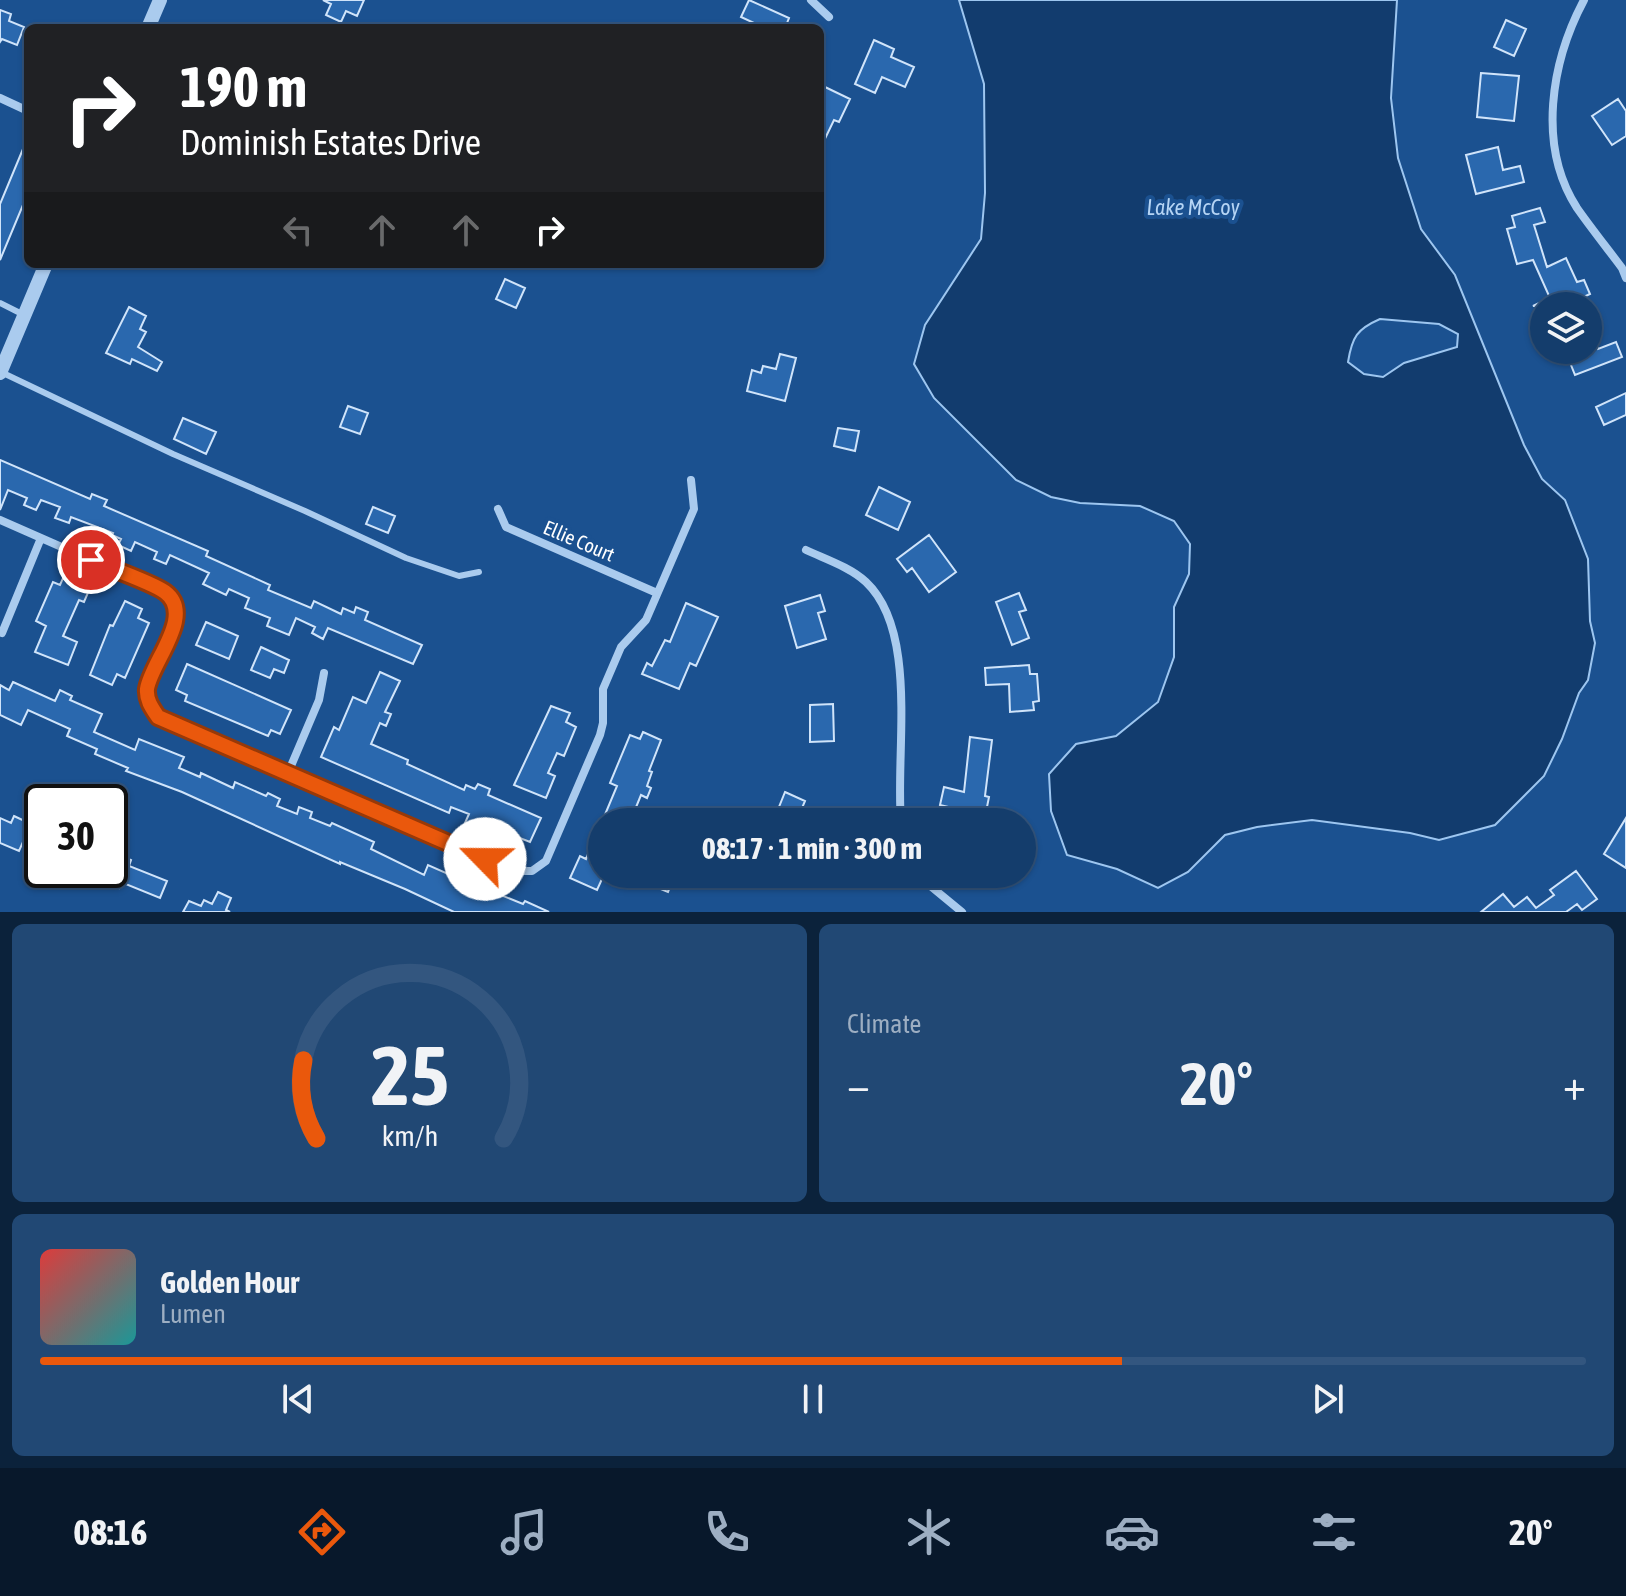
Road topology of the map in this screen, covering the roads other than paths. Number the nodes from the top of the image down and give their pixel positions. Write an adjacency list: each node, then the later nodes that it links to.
1 (160, 0): 5 (street)
2 (811, 0): 4 (street)
3 (1584, 0): 9 (street)
4 (829, 17)
5 (150, 24)
6 (0, 98): 7 (street)
7 (24, 109)
8 (44, 268): 11 (street)
9 (1626, 278)
10 (0, 303): 11 (lane)
11 (24, 315): 12 (street)
12 (0, 372): 18 (lane)
13 (691, 480): 19 (street)
14 (498, 509): 19 (street, Ellie Court)
15 (0, 520): 16 (street)
16 (41, 538): 20 (street); 22 (street)
17 (806, 550): 23 (street)
18 (479, 572)
19 (657, 593): 22 (street)
20 (2, 633)
21 (324, 673): 22 (street)
22 (288, 773)
23 (900, 808)
24 (933, 888): 25 (street)
25 (962, 912)

